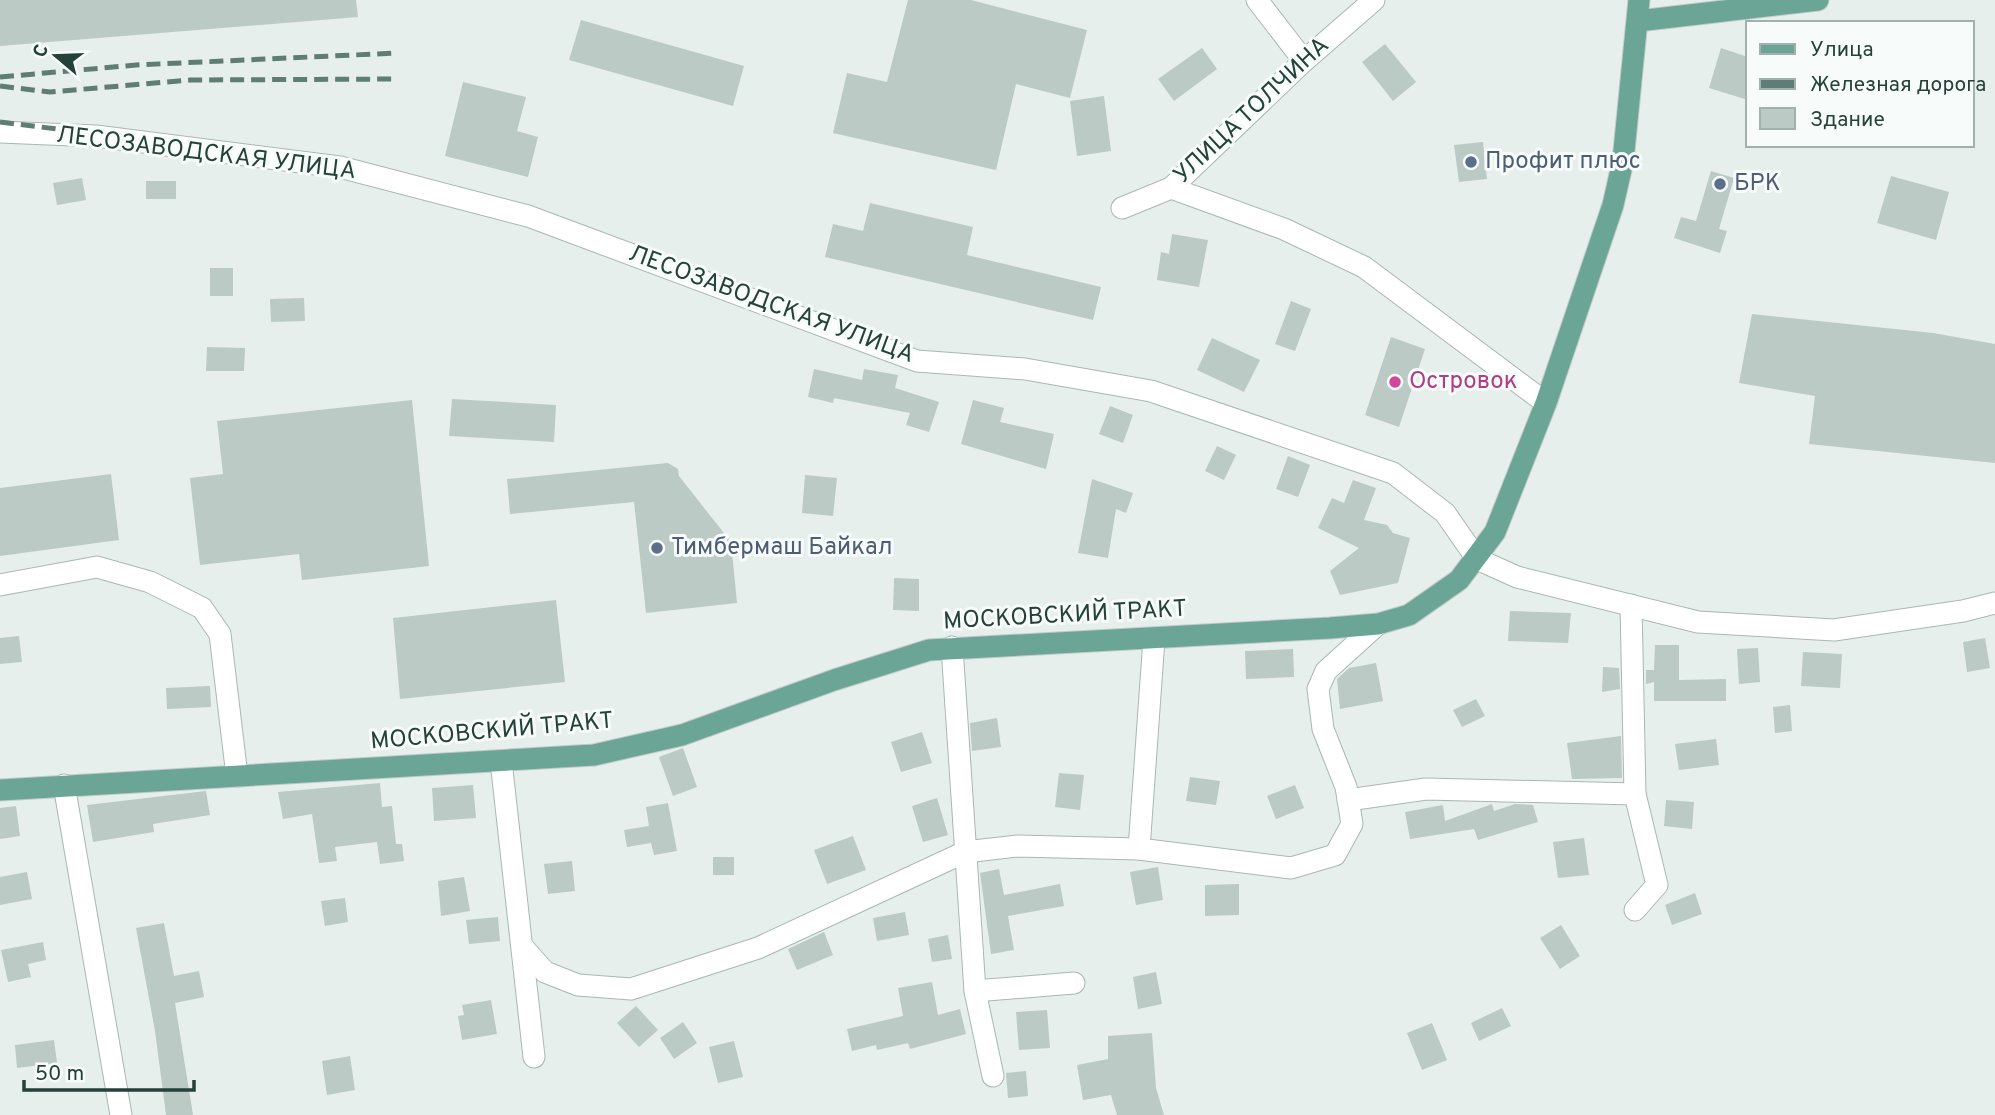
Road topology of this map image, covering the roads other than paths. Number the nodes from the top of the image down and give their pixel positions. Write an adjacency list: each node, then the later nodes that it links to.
1 (1256, 0): 5 (street)
2 (1374, 0): 5 (street, УЛИЦА ТОЛЧИНА)
3 (1818, 0): 4 (main road)
4 (1638, 11): 9 (main road, МОСКОВСКИЙ ТРАКТ)
5 (1304, 61): 7 (street, УЛИЦА ТОЛЧИНА)
6 (0, 132): 10 (street, ЛЕСОЗАВОДСКАЯ УЛИЦА)
7 (1171, 188): 8 (street, УЛИЦА ТОЛЧИНА); 9 (street)
8 (1122, 208)
9 (1546, 403): 10 (main road, МОСКОВСКИЙ ТРАКТ)
10 (1477, 559): 13 (street); 14 (main road, МОСКОВСКИЙ ТРАКТ)
11 (0, 585): 18 (street)
12 (1995, 603): 13 (street)
13 (1630, 605): 21 (street)
14 (1378, 624): 15 (main road, МОСКОВСКИЙ ТРАКТ); 22 (street)
15 (1154, 639): 16 (main road, МОСКОВСКИЙ ТРАКТ); 23 (street)
16 (952, 647): 17 (main road, МОСКОВСКИЙ ТРАКТ); 24 (street)
17 (501, 761): 18 (main road, МОСКОВСКИЙ ТРАКТ); 26 (street)
18 (237, 776): 19 (main road, МОСКОВСКИЙ ТРАКТ)
19 (64, 785): 20 (main road, МОСКОВСКИЙ ТРАКТ); 31 (street)
20 (0, 790)
21 (1635, 794): 22 (street); 25 (street)
22 (1348, 800): 23 (street)
23 (1139, 849): 24 (street)
24 (965, 852): 26 (street); 28 (street)
25 (1635, 909)
26 (522, 946): 29 (street)
27 (1074, 983): 28 (street)
28 (975, 990): 30 (street)
29 (534, 1057)
30 (993, 1076)
31 (121, 1115)

